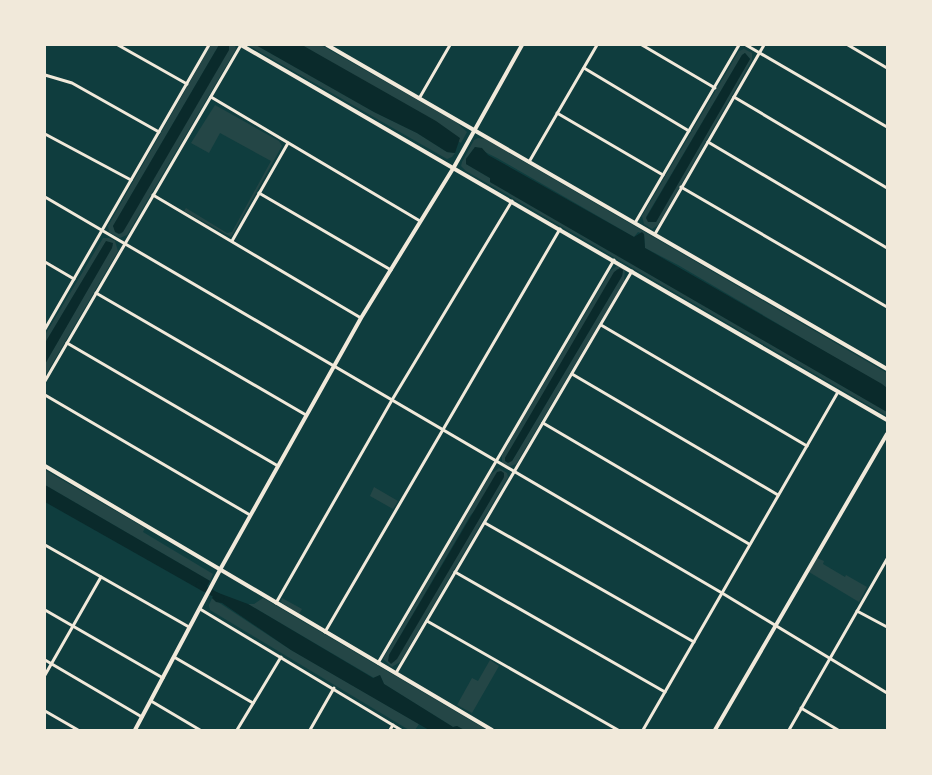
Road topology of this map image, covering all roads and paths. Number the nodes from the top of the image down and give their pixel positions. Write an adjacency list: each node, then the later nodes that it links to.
1 (118, 45): 17 (street)
2 (209, 45): 17 (street)
3 (241, 45): 19 (street); 31 (street)
4 (327, 45): 20 (street)
5 (522, 45): 24 (street)
6 (597, 45): 14 (street)
7 (642, 45): 18 (street)
8 (739, 45): 18 (street)
9 (746, 45): 13 (street)
10 (764, 45): 13 (street)
11 (848, 45): 15 (street)
12 (448, 46): 20 (street)
13 (760, 53): 21 (street); 23 (street)
14 (584, 68): 22 (street); 25 (street)
15 (887, 68)
16 (45, 75): 26 (street)
17 (186, 84): 26 (street)
18 (715, 88): 25 (street)
19 (211, 97): 29 (street); 37 (street)
20 (420, 97): 24 (street)
21 (734, 97): 28 (street); 35 (street)
22 (557, 114): 30 (street); 32 (street)
23 (887, 128)
24 (474, 129): 30 (street); 31 (street)
25 (689, 131): 32 (street)
26 (159, 132): 33 (street)
27 (45, 134): 33 (street)
28 (708, 142): 34 (street); 47 (street)
29 (288, 143): 36 (street); 40 (street)
30 (529, 162): 41 (street)
31 (454, 167): 39 (street); 40 (street)
32 (663, 175): 41 (street)
33 (131, 180): 43 (street)
34 (681, 187): 44 (street); 54 (street)
35 (887, 188)
36 (259, 193): 45 (street); 50 (street)
37 (153, 196): 45 (street); 46 (street)
38 (45, 197): 43 (street)
39 (512, 201): 42 (street); 65 (street)
40 (420, 221): 50 (street)
41 (636, 222): 44 (street)
42 (561, 229): 48 (street); 69 (street)
43 (102, 231): 46 (street); 52 (street)
44 (655, 234): 60 (street)
45 (232, 241): 55 (street)
46 (124, 244): 53 (street); 59 (street)
47 (887, 248)
48 (614, 260): 51 (street); 72 (street)
49 (45, 262): 52 (street)
50 (391, 270): 55 (street)
51 (632, 270): 56 (street); 63 (street)
52 (74, 279): 57 (street)
53 (96, 293): 58 (street); 66 (street)
54 (887, 307)
55 (361, 318): 59 (street)
56 (601, 325): 61 (street); 71 (street)
57 (45, 329)
58 (67, 343): 62 (street); 74 (street)
59 (334, 367): 65 (street); 66 (street)
60 (887, 369)
61 (572, 374): 68 (street); 76 (street)
62 (45, 381)
63 (838, 392): 67 (street); 71 (street)
64 (45, 395): 77 (street)
65 (392, 400): 69 (street); 86 (street)
66 (306, 415): 74 (street)
67 (887, 420)
68 (543, 423): 75 (street); 79 (street)
69 (442, 430): 72 (street); 95 (street)
70 (887, 434): 92 (street)
71 (807, 446): 76 (street)
72 (495, 462): 75 (street); 101 (street)
73 (45, 466): 82 (street)
74 (278, 466): 77 (street)
75 (513, 472): 78 (street); 85 (street)
76 (778, 495): 79 (street)
77 (250, 515): 82 (street)
78 (485, 523): 83 (street); 96 (street)
79 (749, 544): 85 (street)
80 (45, 545): 84 (street)
81 (887, 561): 89 (street)
82 (220, 568): 86 (street); 87 (street)
83 (455, 572): 90 (street); 107 (street)
84 (101, 577): 91 (street); 93 (street)
85 (722, 593): 92 (street); 96 (street)
86 (276, 603): 95 (street)
87 (200, 609): 93 (street); 98 (street)
88 (45, 610): 91 (street)
89 (857, 610): 94 (street); 99 (street)
90 (427, 620): 103 (street); 123 (street)
91 (73, 626): 102 (street); 105 (street)
92 (774, 626): 99 (street); 125 (street)
93 (189, 627): 97 (street)
94 (887, 627)
95 (325, 632): 101 (street)
96 (694, 642): 107 (street)
97 (174, 657): 105 (street); 110 (street)
98 (281, 657): 106 (street); 110 (street)
99 (828, 659): 108 (street); 111 (street)
100 (45, 660): 102 (street)
101 (378, 663): 103 (street)
102 (51, 664): 104 (street); 113 (street)
103 (395, 674): 122 (street)
104 (45, 675)
105 (163, 678): 109 (street)
106 (334, 688): 114 (street); 119 (street)
107 (664, 692): 124 (street)
108 (887, 693)
109 (151, 700): 113 (street); 117 (street)
110 (253, 704): 118 (street)
111 (800, 708): 126 (street); 127 (street)
112 (45, 711): 115 (street)
113 (142, 718): 116 (street)
114 (393, 725): 120 (street); 121 (street)
115 (78, 730)
116 (135, 730)
117 (200, 730)
118 (237, 730)
119 (310, 730)
120 (390, 730)
121 (401, 730)
122 (492, 730)
123 (618, 730)
124 (643, 730)
125 (715, 730)
126 (789, 730)
127 (838, 730)

